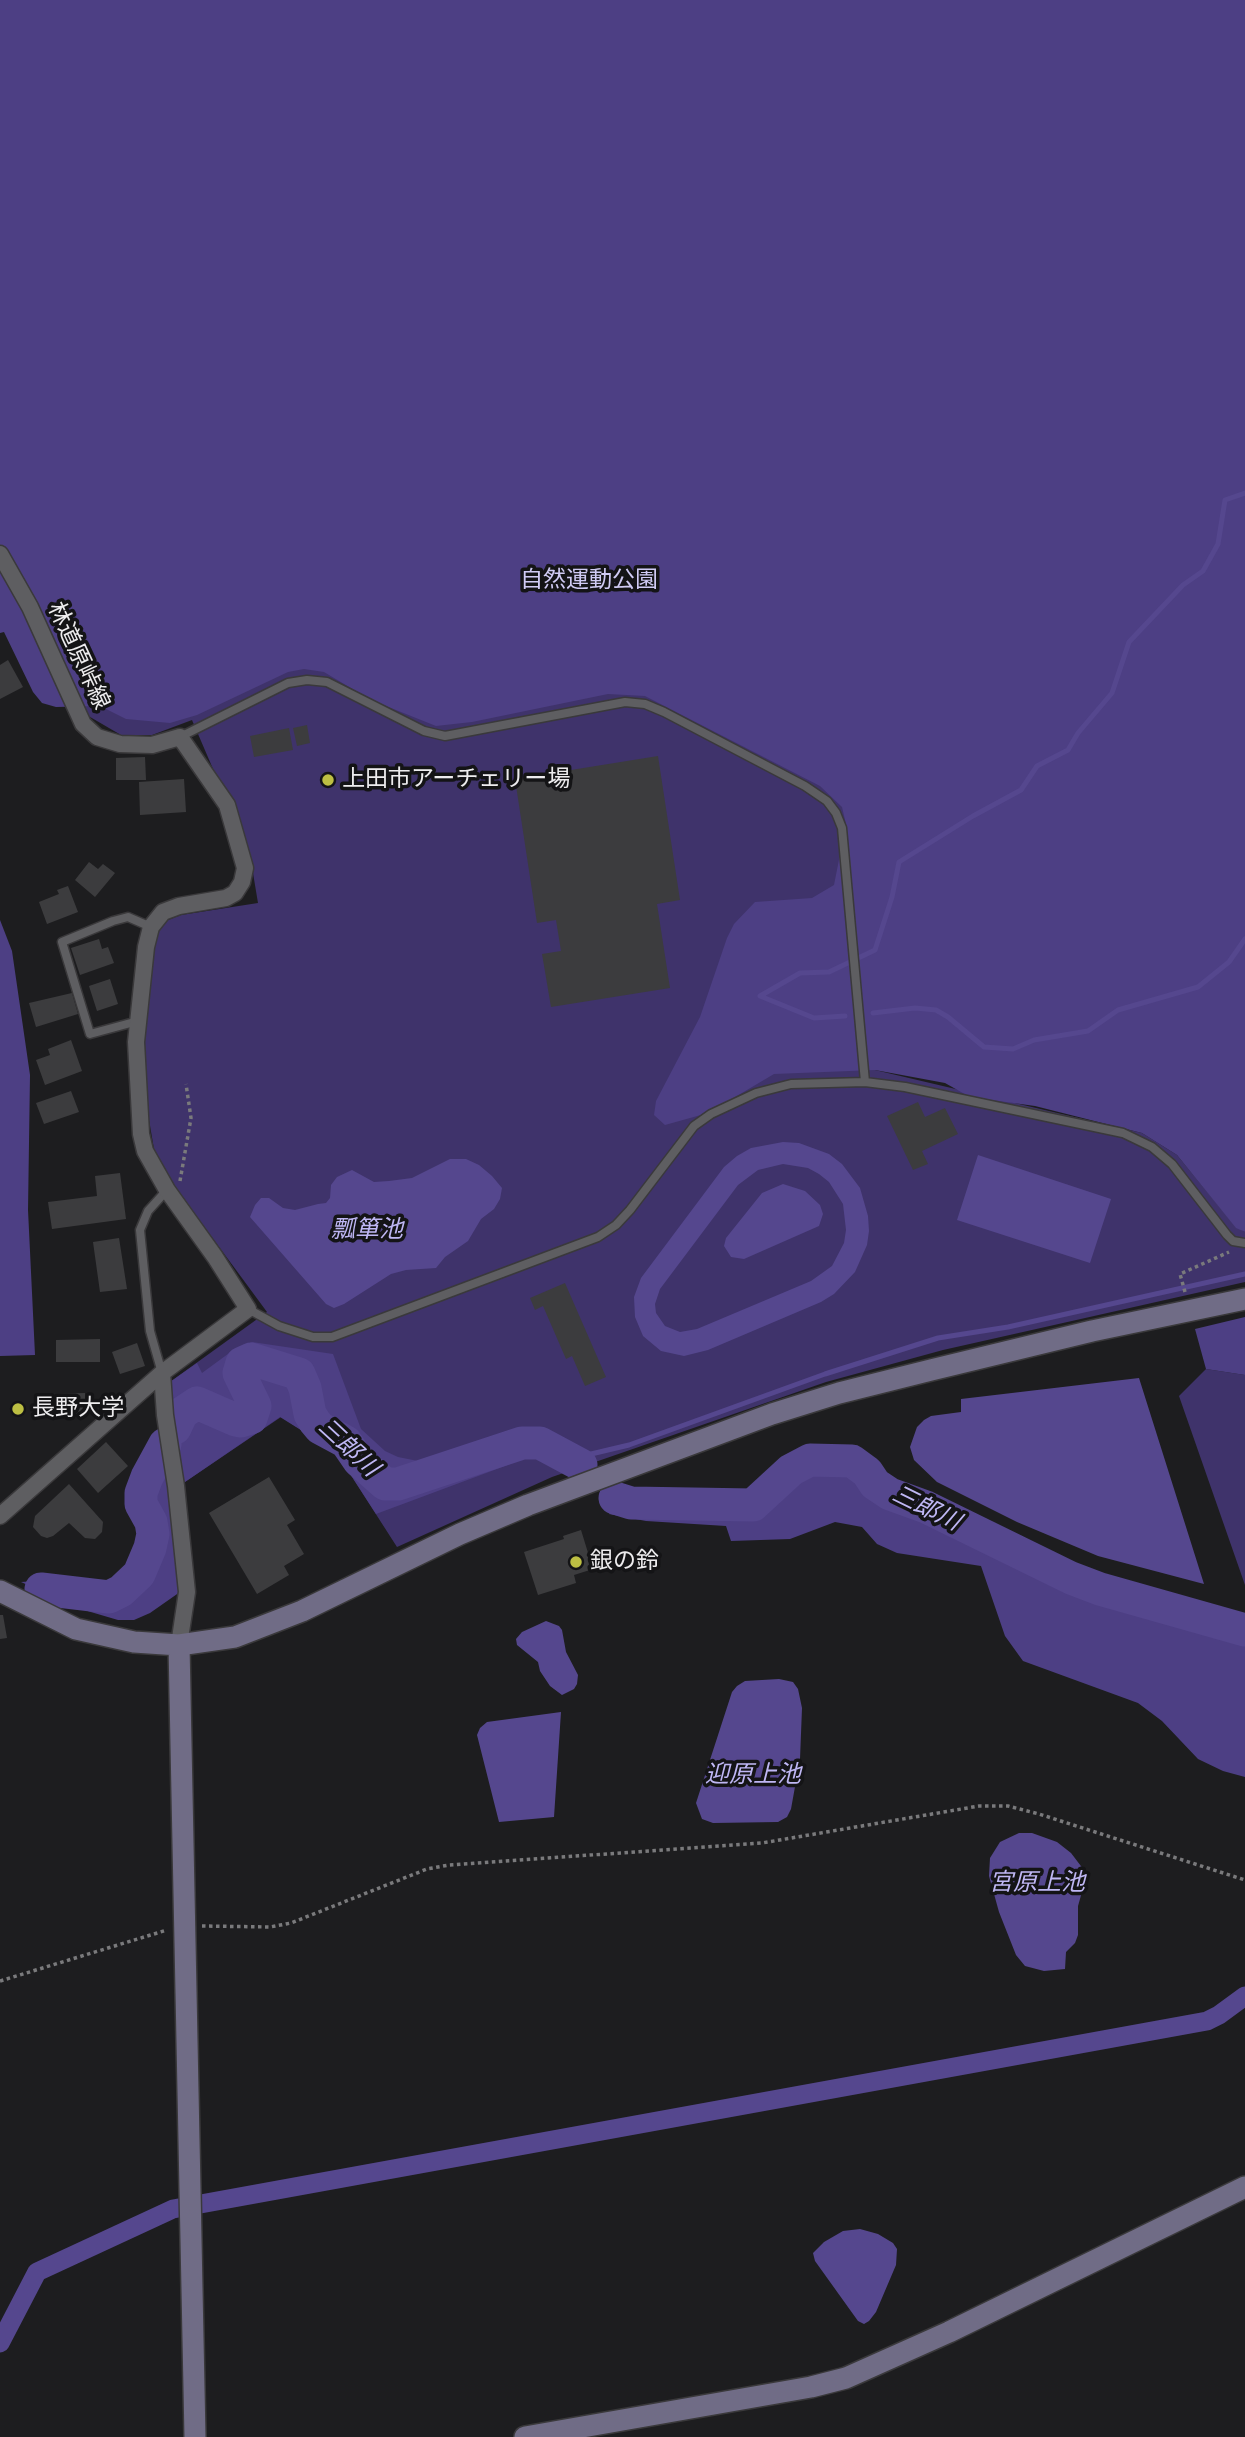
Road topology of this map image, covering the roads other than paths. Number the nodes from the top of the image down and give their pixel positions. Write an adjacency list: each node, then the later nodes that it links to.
1 (0, 554): 2 (street, 林道原峠線)
2 (180, 737): 3 (street); 5 (lane)
3 (151, 927): 4 (street); 4 (lane)
4 (138, 1021): 6 (street)
5 (864, 1082): 7 (lane); 9 (lane)
6 (167, 1191): 9 (street); 10 (lane)
7 (1242, 1243)
8 (1245, 1298): 13 (street)
9 (248, 1309): 10 (street)
10 (162, 1373): 11 (street); 13 (street)
11 (0, 1516)
12 (0, 1591): 13 (street)
13 (179, 1644): 16 (street)
14 (1245, 2187): 15 (street)
15 (570, 2433): 17 (street)
16 (195, 2437)
17 (525, 2437)

